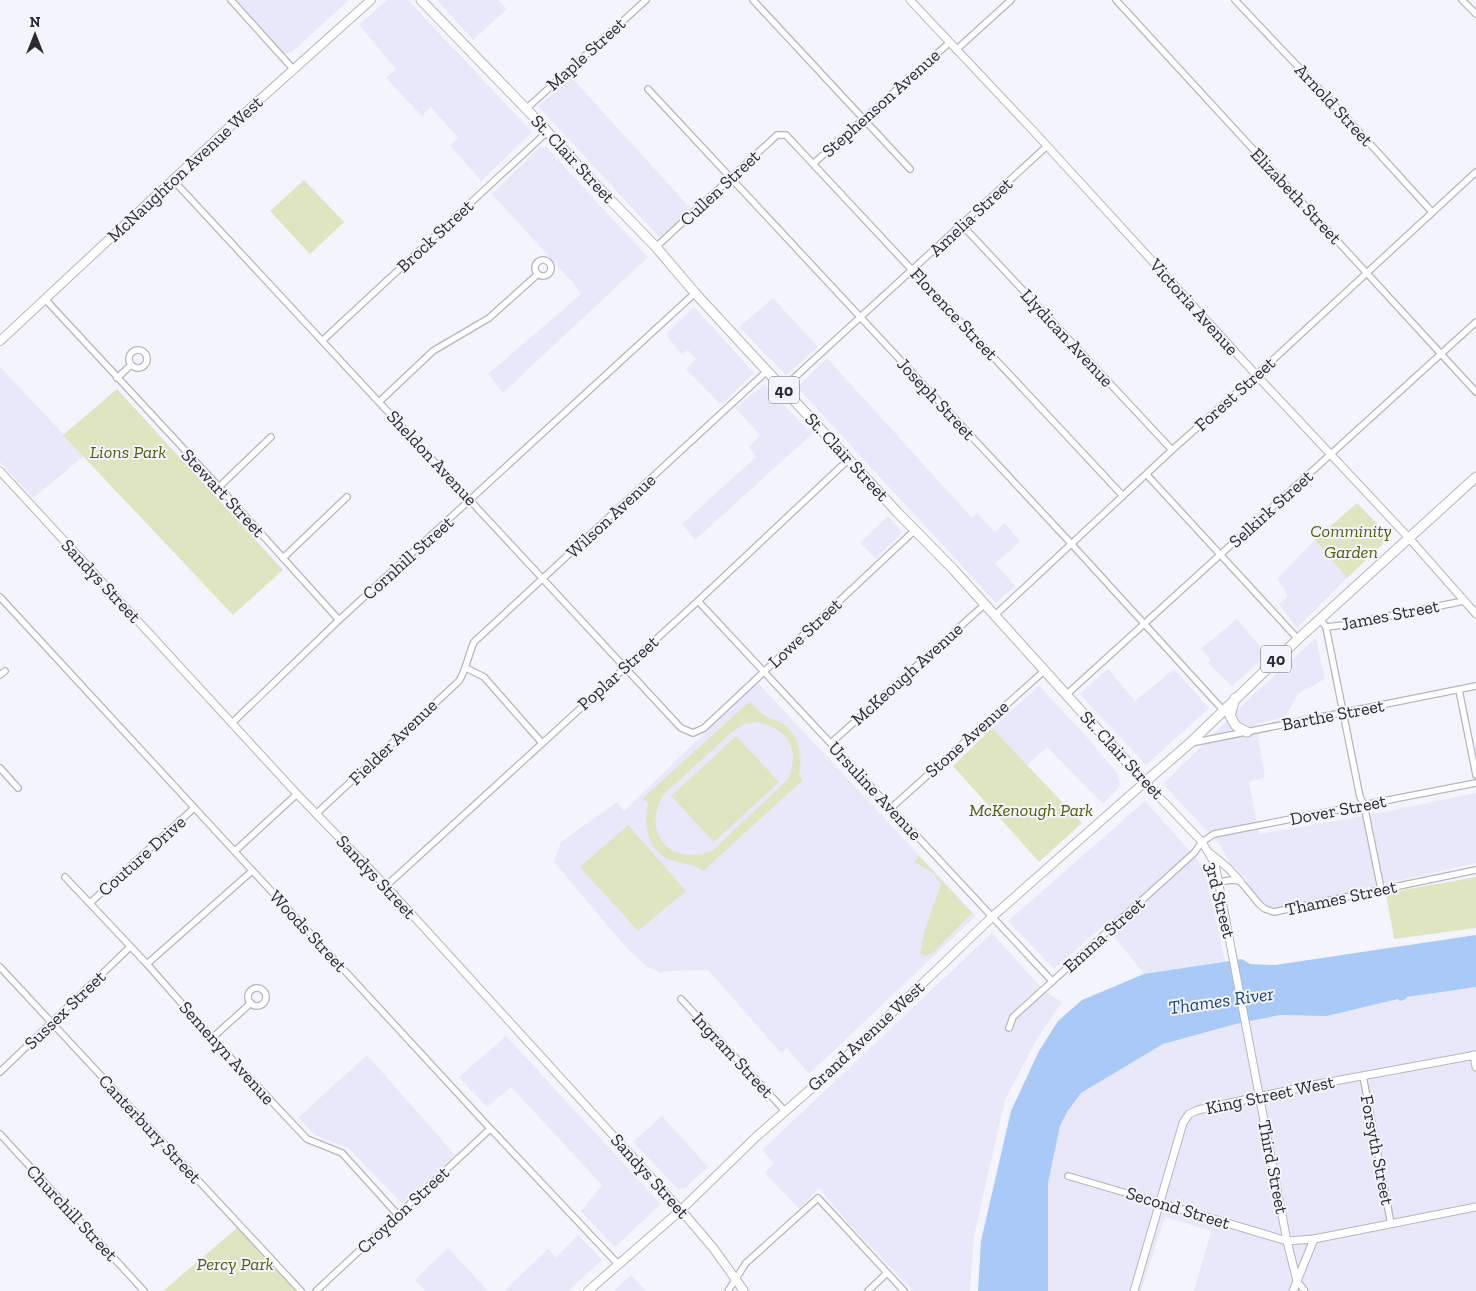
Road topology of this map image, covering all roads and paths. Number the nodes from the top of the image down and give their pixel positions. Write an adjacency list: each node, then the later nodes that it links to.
1 (231, 0): 14 (street)
2 (371, 0): 14 (main road, McNaughton Avenue West)
3 (421, 0): 16 (main road, St. Clair Street / 40)
4 (646, 0): 16 (street, Maple Street)
5 (753, 0): 17 (street)
6 (910, 0): 12 (street, Victoria Avenue)
7 (1011, 0): 13 (street)
8 (1116, 0): 31 (street, Elizabeth Street)
9 (1235, 0): 26 (street, Arnold Street)
10 (1462, 0): 11 (street)
11 (1476, 14)
12 (949, 43): 13 (street, Victoria Avenue); 17 (street, Stephenson Avenue)
13 (956, 50): 20 (street, Victoria Avenue)
14 (294, 70): 25 (main road, McNaughton Avenue West)
15 (648, 89): 24 (street, Joseph Street)
16 (526, 109): 18 (main road, St. Clair Street / 40)
17 (864, 118): 21 (street, Stephenson Avenue); 22 (street)
18 (547, 132): 28 (main road, St. Clair Street / 40); 37 (street, Brock Street)
19 (785, 134): 21 (street, Florence Street); 24 (street, Cullen Street)
20 (1047, 146): 27 (street, Amelia Street); 41 (street, Victoria Avenue)
21 (814, 162): 29 (street, Florence Street)
22 (910, 169)
23 (1476, 172): 26 (street, Forest Street)
24 (731, 177): 28 (street, Cullen Street); 34 (street, Joseph Street)
25 (173, 180): 33 (main road, McNaughton Avenue West); 37 (street, Sheldon Avenue)
26 (1432, 212): 31 (street, Forest Street)
27 (962, 225): 29 (street, Amelia Street); 47 (street, Llydican Avenue)
28 (656, 247): 32 (main road, St. Clair Street / 40)
29 (913, 270): 34 (street, Amelia Street); 54 (street, Florence Street)
30 (538, 274): 45 (street)
31 (1368, 274): 38 (street, Elizabeth Street); 41 (street, Forest Street)
32 (695, 293): 40 (main road, St. Clair Street / 40); 56 (street, Cornhill Street)
33 (45, 299): 36 (main road, McNaughton Avenue West); 42 (street, Stewart Street)
34 (860, 316): 43 (street, Amelia Street); 59 (street, Joseph Street)
35 (1476, 322): 38 (street, Selkirk Street)
36 (0, 340)
37 (323, 340): 45 (street, Sheldon Avenue)
38 (1440, 354): 44 (street, Elizabeth Street); 48 (street, Selkirk Street)
39 (132, 365): 42 (street)
40 (767, 371): 43 (main road, St. Clair Street / 40); 62 (street, Wilson Avenue)
41 (1256, 376): 47 (street, Forest Street); 48 (street, Victoria Avenue)
42 (116, 378): 53 (street, Stewart Street)
43 (783, 388): 49 (main road, St. Clair Street / 40)
44 (1476, 392)
45 (380, 401): 56 (street, Sheldon Avenue)
46 (271, 437): 53 (street)
47 (1172, 450): 51 (street, Forest Street)
48 (1330, 455): 58 (street, Victoria Avenue); 60 (street, Selkirk Street)
49 (849, 459): 57 (main road, St. Clair Street / 40); 64 (street, Poplar Street)
50 (0, 471): 83 (street, Sandys Street)
51 (1147, 474): 54 (street, Forest Street); 60 (street)
52 (1476, 477): 58 (main road, 40)
53 (219, 487): 61 (street, Stewart Street)
54 (1123, 496): 59 (street, Forest Street)
55 (347, 497): 61 (street)
56 (471, 500): 62 (street, Sheldon Avenue); 69 (street, Cornhill Street)
57 (915, 530): 66 (main road, St. Clair Street / 40); 76 (street, Lowe Street)
58 (1409, 538): 65 (street, Victoria Avenue); 70 (main road, 40)
59 (1071, 545): 68 (street, Forest Street); 71 (street, Joseph Street)
60 (1220, 556): 71 (street, Selkirk Street); 72 (street)
61 (283, 558): 69 (street, Stewart Street)
62 (544, 579): 73 (street, Sheldon Avenue); 74 (street, Wilson Avenue)
63 (0, 597): 96 (street, Woods Street)
64 (698, 601): 73 (street, Poplar Street); 76 (street, Ursuline Avenue)
65 (1464, 601): 67 (street, Victoria Avenue); 70 (street, James Street)
66 (984, 605): 68 (main road, St. Clair Street / 40); 87 (street, McKeough Avenue)
67 (1476, 614)
68 (994, 616): 75 (main road, St. Clair Street / 40)
69 (340, 620): 83 (street, Cornhill Street)
70 (1323, 623): 72 (main road, 40); 82 (street)
71 (1144, 625): 79 (street, Selkirk Street); 81 (street, Joseph Street)
72 (1298, 639): 80 (main road, 40)
73 (625, 667): 85 (street, Sheldon Avenue); 86 (street, Poplar Street)
74 (466, 668): 86 (street); 98 (street, Fielder Avenue)
75 (1044, 671): 79 (main road, St. Clair Street / 40); 97 (street, Stone Avenue)
76 (764, 672): 85 (street, Lowe Street); 87 (street, Ursuline Avenue)
77 (1476, 686): 78 (street, Barthe Street)
78 (1459, 690): 82 (street, Barthe Street); 90 (street)
79 (1066, 695): 91 (main road, St. Clair Street / 40)
80 (1235, 698): 81 (main road, 40); 84 (main road)
81 (1223, 710): 88 (main road, 40)
82 (1343, 713): 84 (street, Barthe Street); 95 (street)
83 (232, 723): 94 (street, Sandys Street)
84 (1247, 732): 88 (street, Barthe Street)
85 (693, 733)
86 (542, 743): 107 (street, Poplar Street)
87 (831, 743): 97 (street, Ursuline Avenue)
88 (1190, 743): 91 (main road, 40)
89 (0, 768): 93 (street)
90 (1476, 775)
91 (1145, 782): 99 (street, St. Clair Street); 110 (main road, Grand Avenue West)
92 (1476, 783): 95 (street, Dover Street)
93 (18, 788)
94 (297, 794): 98 (street, Sandys Street); 100 (street)
95 (1364, 805): 99 (street, Dover Street); 108 (street)
96 (194, 808): 100 (street, Woods Street); 109 (street, Couture Drive)
97 (891, 808): 110 (street, Ursuline Avenue)
98 (316, 814): 107 (street, Sandys Street)
99 (1202, 842): 101 (street, St. Clair Street); 115 (street, Emma Street)
100 (235, 851): 102 (street, Woods Street)
101 (1208, 853): 105 (street); 106 (street, 3rd Street)
102 (252, 870): 113 (street); 127 (street, Woods Street)
103 (1476, 870): 108 (street, Thames Street)
104 (65, 877): 109 (street, Semenyn Avenue)
105 (1240, 881): 106 (street); 108 (street, Thames Street)
106 (1219, 882): 112 (street, 3rd Street)
107 (386, 886): 132 (street, Sandys Street)
108 (1381, 889)
109 (90, 903): 111 (street, Semenyn Avenue)
110 (992, 917): 115 (street, Ursuline Avenue); 126 (main road, Grand Avenue West)
111 (130, 947): 113 (street, Semenyn Avenue); 118 (street, Sussex Street)
112 (1231, 947): 125 (street, Third Street)
113 (147, 964): 120 (street, Semenyn Avenue)
114 (0, 967): 118 (street, Canterbury Street)
115 (1052, 981): 119 (street, Emma Street)
116 (681, 999): 126 (street, Ingram Street)
117 (251, 1002): 120 (street)
118 (52, 1023): 123 (street, Sussex Street); 142 (street, Canterbury Street)
119 (1009, 1028)
120 (212, 1038): 133 (street, Semenyn Avenue)
121 (1475, 1055): 122 (street); 124 (street, King Street West)
122 (1476, 1068)
123 (0, 1072)
124 (1363, 1076): 125 (street, King Street West); 134 (street, Forsyth Street)
125 (1260, 1096): 130 (street, King Street West); 136 (street, Third Street)
126 (785, 1111): 132 (main road, Grand Avenue West)
127 (490, 1129): 133 (street, Croydon Street); 137 (street, Woods Street)
128 (0, 1134): 141 (street, Churchill Street)
129 (1068, 1176): 130 (street, Second Street)
130 (1160, 1203): 136 (street, Second Street); 149 (street, King Street West)
131 (1476, 1207): 134 (street)
132 (681, 1210): 137 (main road, Grand Avenue West); 139 (main road, Sandys Street)
133 (398, 1216): 143 (street, Croydon Street)
134 (1391, 1224): 135 (street)
135 (1314, 1239): 136 (street); 140 (street)
136 (1287, 1241): 140 (street, Third Street)
137 (618, 1264): 144 (main road, Grand Avenue West)
138 (887, 1273): 139 (street); 147 (street); 148 (street)
139 (735, 1279): 145 (street); 146 (main road, Sandys Street)
140 (1297, 1281): 150 (street); 151 (street)
141 (144, 1291)
142 (301, 1291)
143 (316, 1291)
144 (588, 1291)
145 (728, 1291)
146 (744, 1291)
147 (868, 1291)
148 (904, 1291)
149 (1134, 1291)
150 (1293, 1291)
151 (1305, 1291)

